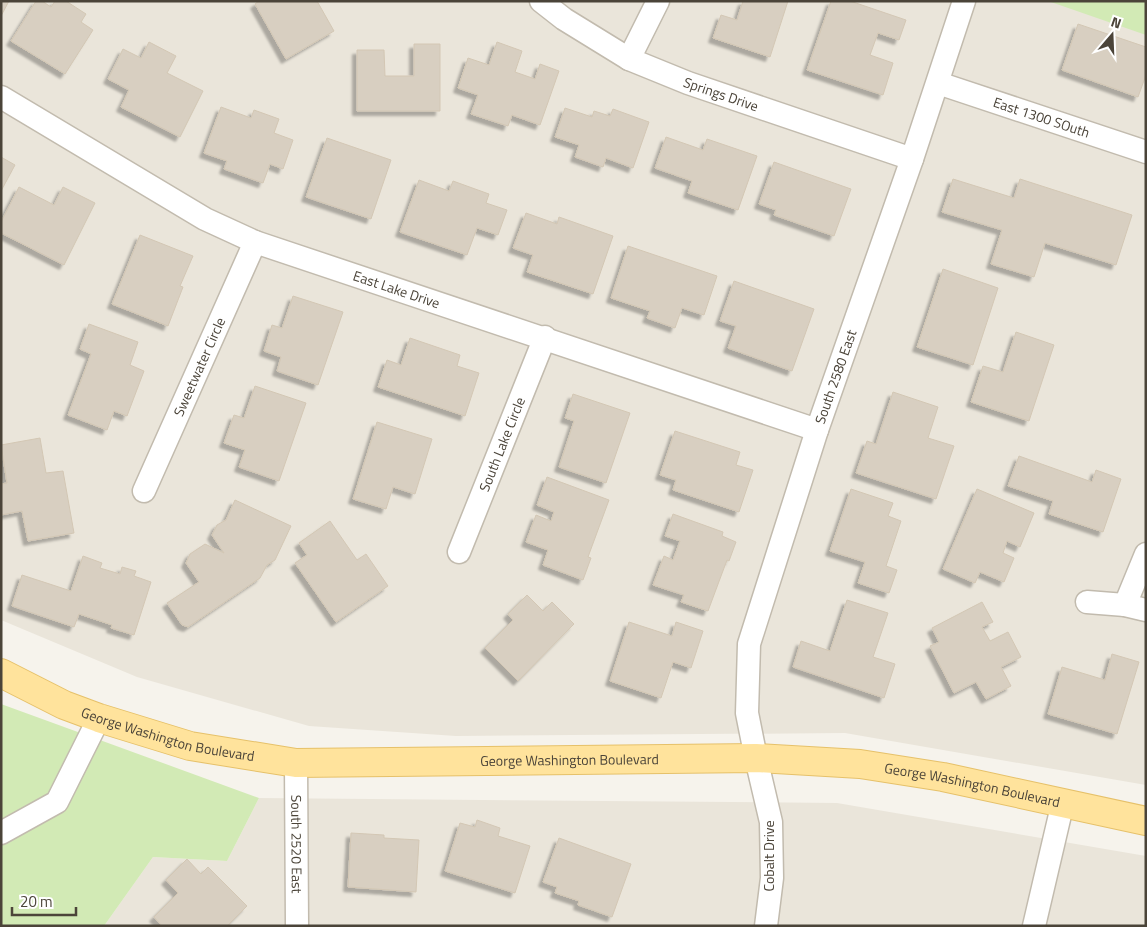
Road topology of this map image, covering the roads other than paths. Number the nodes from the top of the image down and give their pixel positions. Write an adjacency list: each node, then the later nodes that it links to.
1 (541, 1): 4 (street, Springs Drive)
2 (658, 1): 4 (street)
3 (964, 1): 5 (street, South 2580 East)
4 (629, 59): 8 (street, Springs Drive)
5 (938, 83): 7 (street, East 1300 SOuth); 8 (street, South 2580 East)
6 (1, 97): 9 (street, East Lake Drive)
7 (1146, 152)
8 (912, 159): 11 (street, South 2580 East)
9 (255, 242): 10 (street, East Lake Drive); 12 (street, Sweetwater Circle)
10 (545, 338): 11 (street, East Lake Drive); 13 (street, South Lake Circle)
11 (817, 430): 19 (street, South 2580 East)
12 (144, 491)
13 (459, 552)
14 (1146, 554): 16 (street)
15 (1087, 602): 16 (street)
16 (1136, 607)
17 (1, 673): 18 (main road, George Washington Boulevard)
18 (99, 718): 20 (main road, George Washington Boulevard); 23 (street)
19 (756, 758): 20 (main road, George Washington Boulevard); 21 (main road, George Washington Boulevard); 25 (street, Cobalt Drive)
20 (296, 764): 24 (street, South 2520 East)
21 (1063, 802): 22 (main road, George Washington Boulevard); 26 (street)
22 (1146, 821)
23 (1, 833)
24 (297, 926)
25 (766, 926)
26 (1034, 926)

